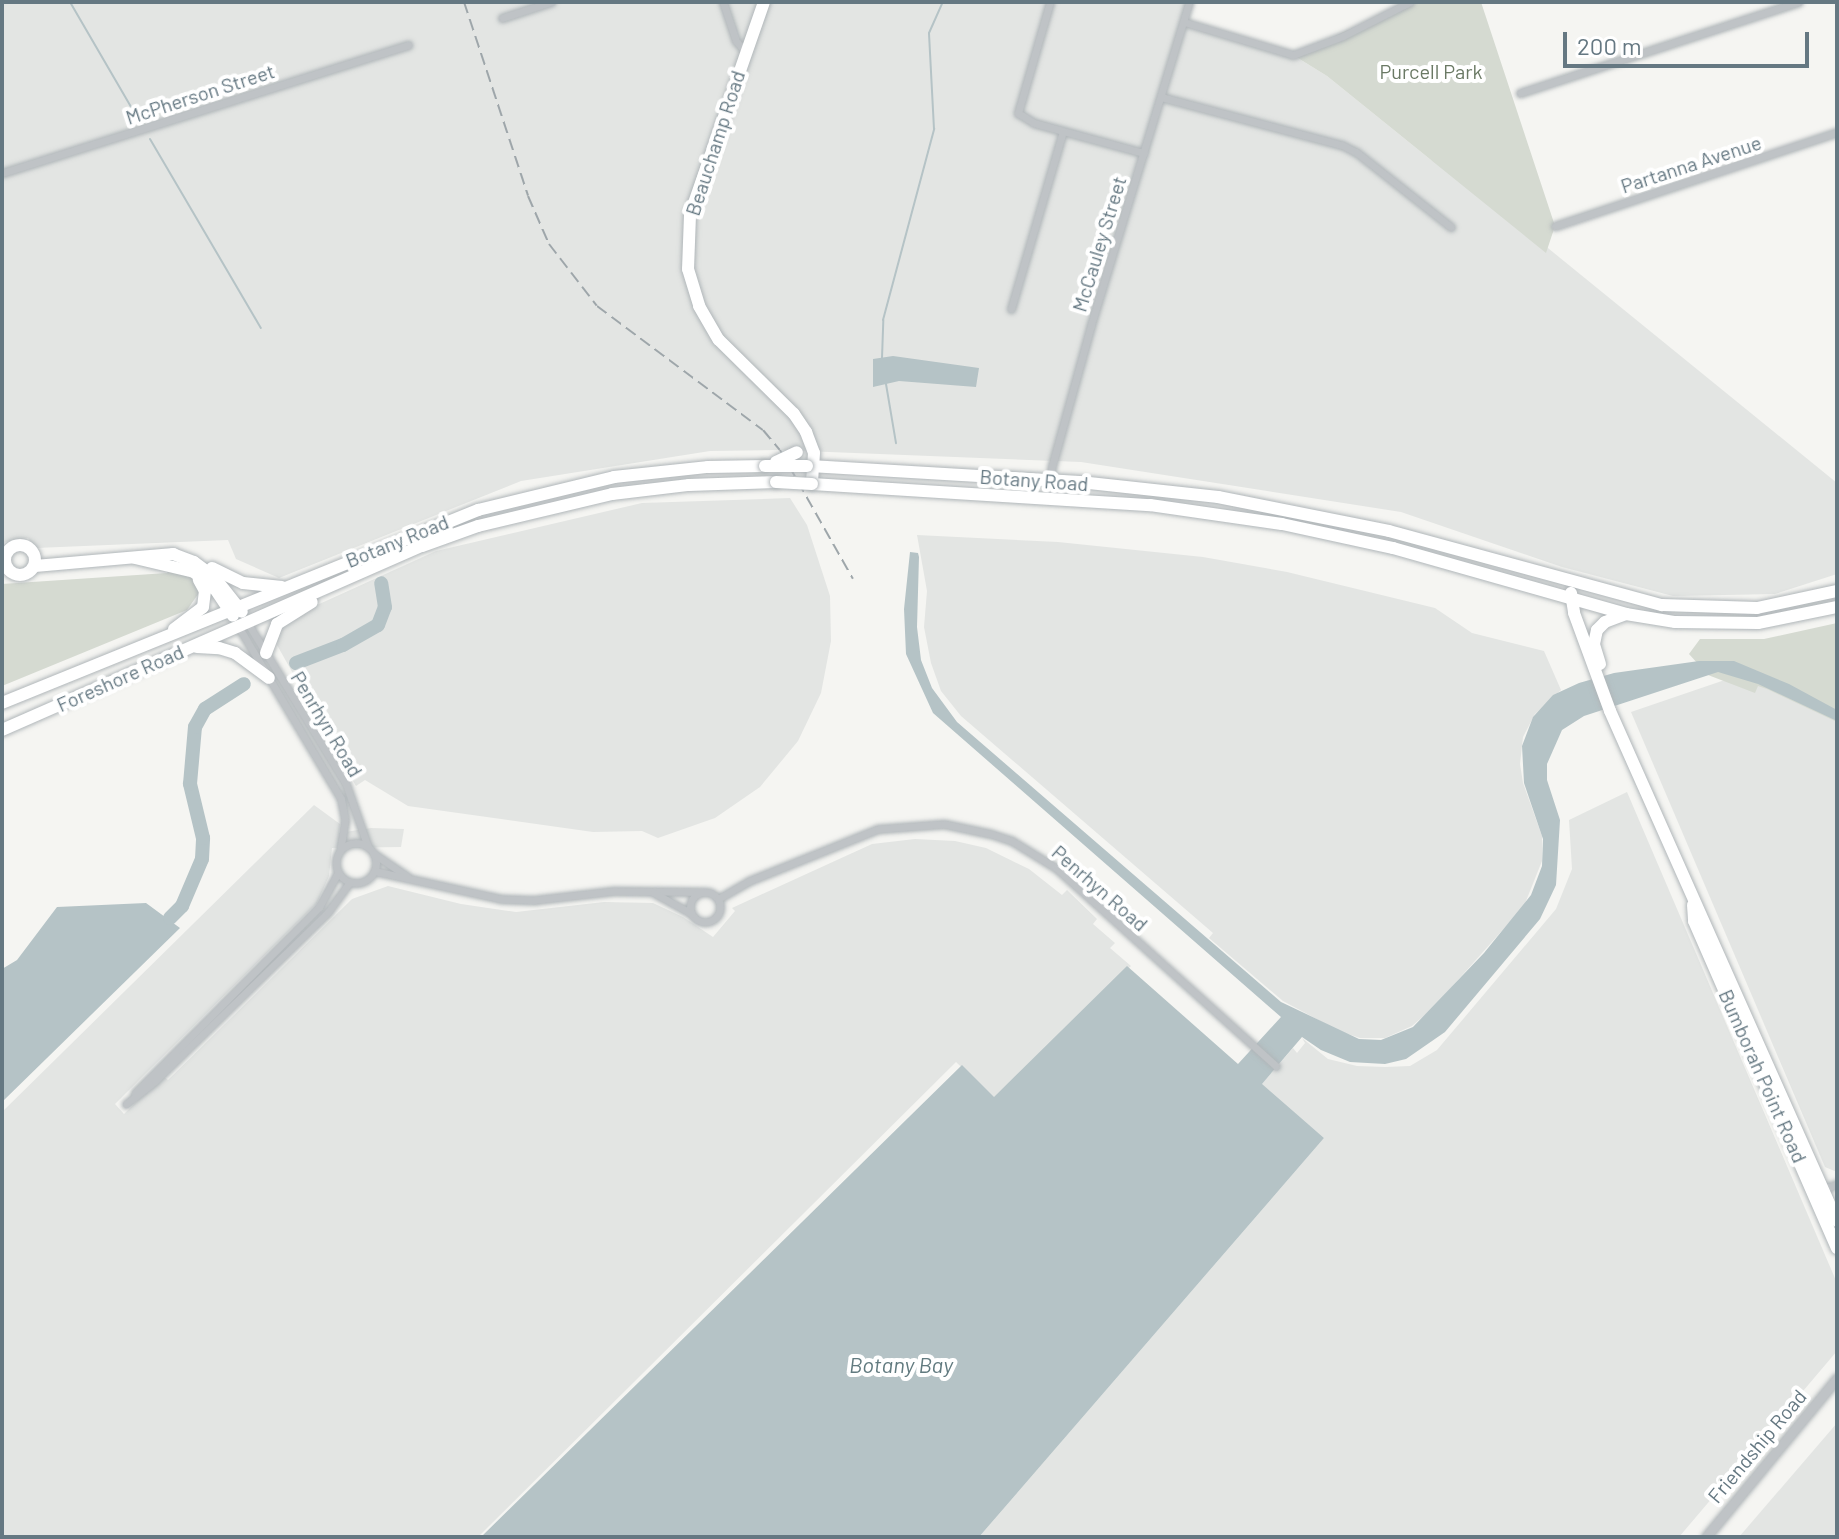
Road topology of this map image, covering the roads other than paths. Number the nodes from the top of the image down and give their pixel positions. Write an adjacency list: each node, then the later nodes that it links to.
1 (551, 2): 8 (street)
2 (723, 2): 11 (street)
3 (764, 2): 11 (main road, Beauchamp Road)
4 (1050, 2): 14 (street)
5 (1189, 2): 9 (street, McCauley Street)
6 (1410, 2): 9 (street)
7 (1799, 2): 12 (street)
8 (502, 18)
9 (1184, 22): 13 (street, McCauley Street)
10 (408, 45): 17 (street, McPherson Street)
11 (746, 52): 21 (main road, Beauchamp Road)
12 (1520, 93)
13 (1161, 97): 16 (street, McCauley Street); 19 (street)
14 (1063, 131): 16 (street); 20 (street)
15 (1837, 132): 18 (street, Partanna Avenue)
16 (1144, 153): 24 (street, McCauley Street)
17 (2, 173)
18 (1555, 226)
19 (1451, 227)
20 (1011, 309)
21 (779, 402): 22 (main road, bridge); 23 (main road, Beauchamp Road)
22 (765, 466): 23 (main road, Botany Road, bridge); 33 (main road, Botany Road)
23 (813, 475): 24 (main road, Botany Road); 25 (main road, Botany Road); 31 (main road, Botany Road, bridge)
24 (1051, 480): 25 (street, McCauley Street); 32 (main road, Botany Road)
25 (1049, 498): 35 (main road, Botany Road)
26 (135, 558): 27 (main road); 29 (main road); 30 (main road)
27 (35, 561): 28 (main road); 28 (main road)
28 (4, 562)
29 (194, 562): 33 (main road); 37 (main road)
30 (167, 564): 37 (main road); 40 (main road)
31 (360, 574): 39 (main road, Botany Road); 42 (main road)
32 (1574, 584): 34 (main road, Botany Road); 35 (main road)
33 (285, 587): 37 (main road, Botany Road)
34 (1837, 591)
35 (1569, 599): 38 (main road, Botany Road); 43 (main road, Bumborah Point Road)
36 (1837, 607): 38 (main road, Botany Road)
37 (235, 610): 39 (main road); 40 (main road, Foreshore Road)
38 (1626, 614): 43 (main road, Bumborah Point Road)
39 (243, 624): 41 (main road, Foreshore Road); 42 (street, Penrhyn Road); 44 (street, Penrhyn Road)
40 (153, 643): 45 (main road, Foreshore Road)
41 (190, 647): 44 (main road); 46 (main road, Foreshore Road)
42 (266, 653): 47 (street, Penrhyn Road)
43 (1599, 674): 59 (main road, Bumborah Point Road)
44 (269, 678): 48 (street, Penrhyn Road)
45 (2, 703)
46 (2, 730)
47 (370, 850): 48 (street); 49 (street); 51 (street)
48 (340, 851): 50 (street)
49 (374, 871): 51 (street); 52 (street)
50 (338, 873): 52 (street); 52 (street)
51 (413, 879): 53 (street)
52 (350, 882)
53 (652, 892): 54 (street); 56 (street)
54 (703, 892): 55 (street); 56 (street)
55 (718, 899): 56 (street, Penrhyn Road); 57 (street, Penrhyn Road)
56 (693, 915)
57 (1276, 1066)
58 (1837, 1184): 59 (street)
59 (1819, 1191): 60 (main road, Bumborah Point Road); 61 (main road, Bumborah Point Road)
60 (1837, 1221)
61 (1837, 1248)
62 (1837, 1378): 63 (street, Friendship Road)
63 (1706, 1537)

